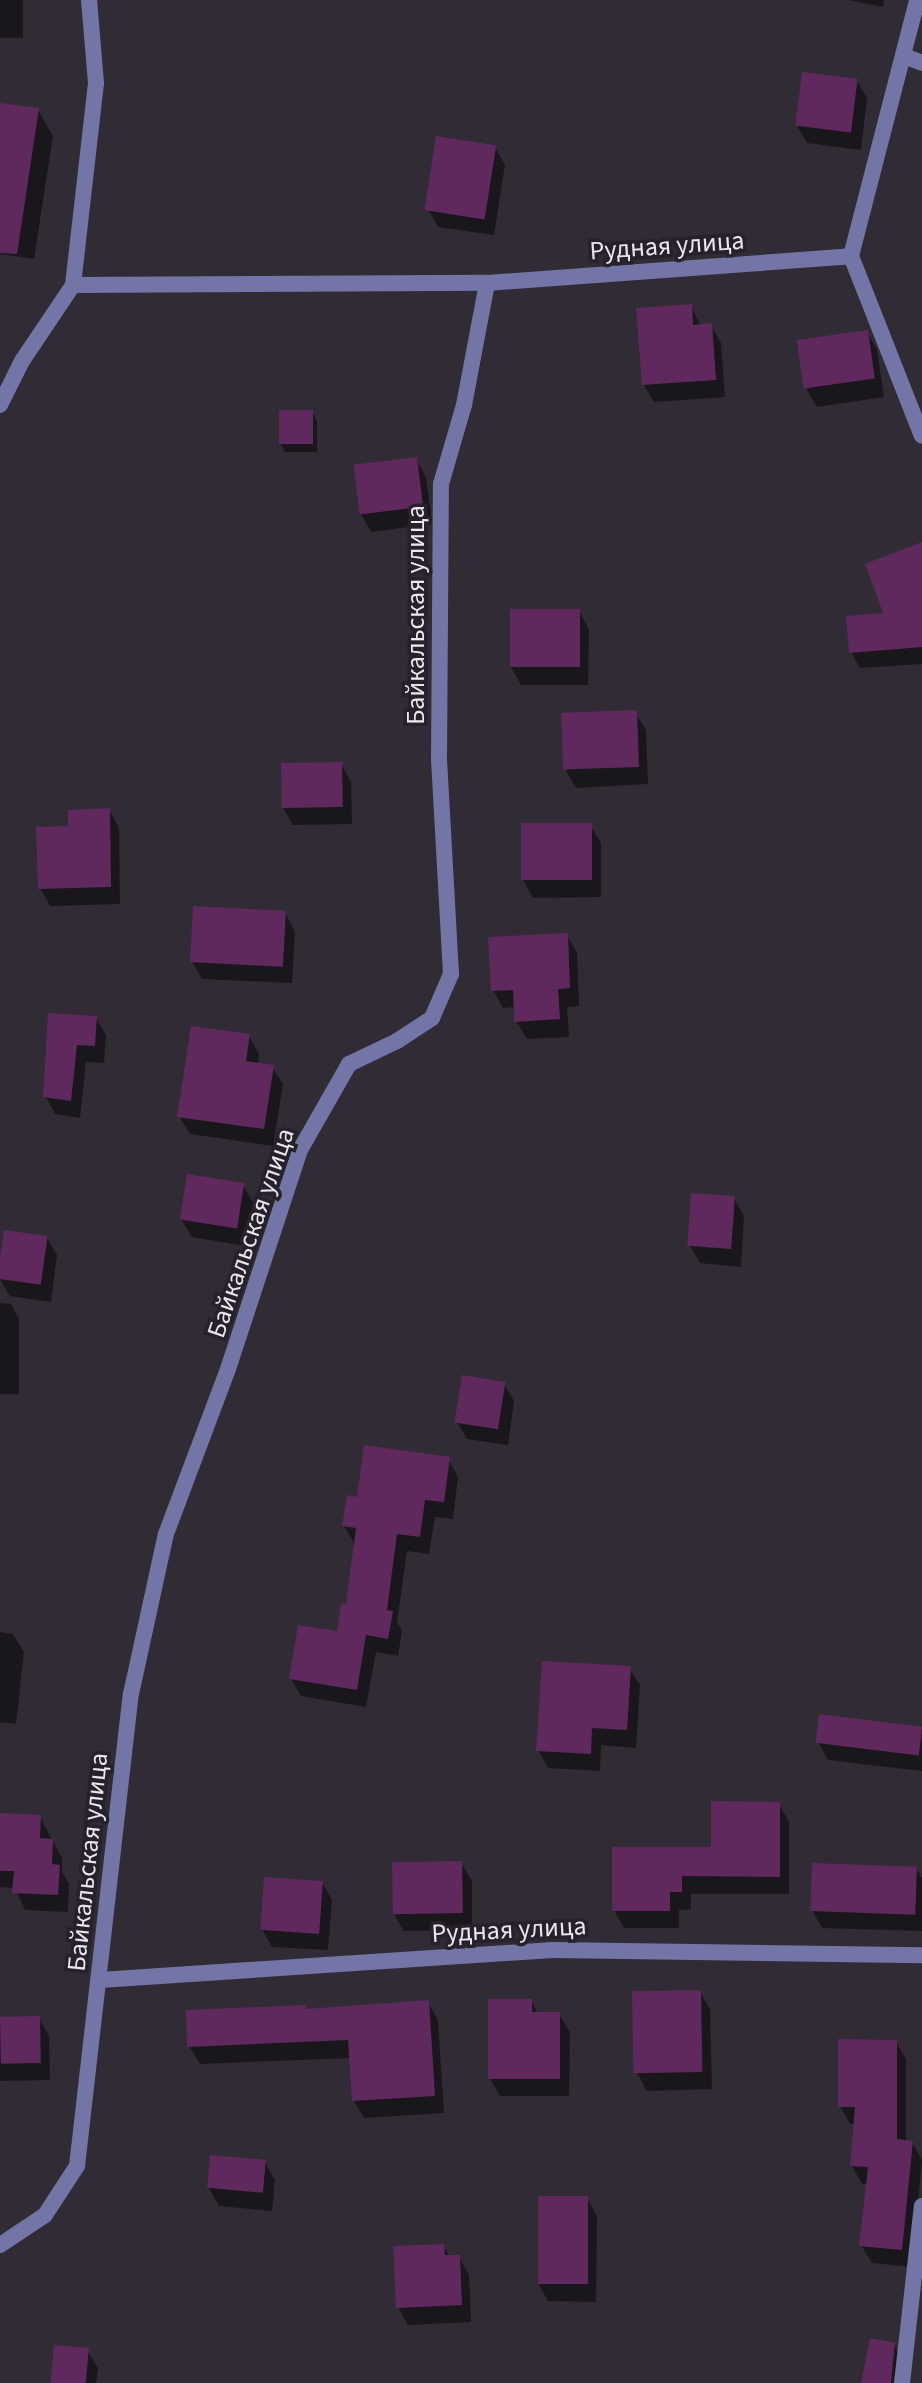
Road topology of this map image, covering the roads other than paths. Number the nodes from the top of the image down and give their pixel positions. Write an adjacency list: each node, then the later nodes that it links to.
1 (89, 0): 7 (street)
2 (917, 0): 3 (street)
3 (904, 56): 4 (street); 5 (street)
4 (922, 63)
5 (851, 256): 6 (street, Рудная улица); 9 (street)
6 (487, 283): 7 (street); 11 (street, Байкальская улица)
7 (73, 285): 8 (street)
8 (0, 405)
9 (922, 436)
10 (922, 1955): 11 (street, Рудная улица)
11 (100, 1980): 13 (street, Байкальская улица)
12 (922, 2206): 14 (street)
13 (0, 2245)
14 (902, 2383)

